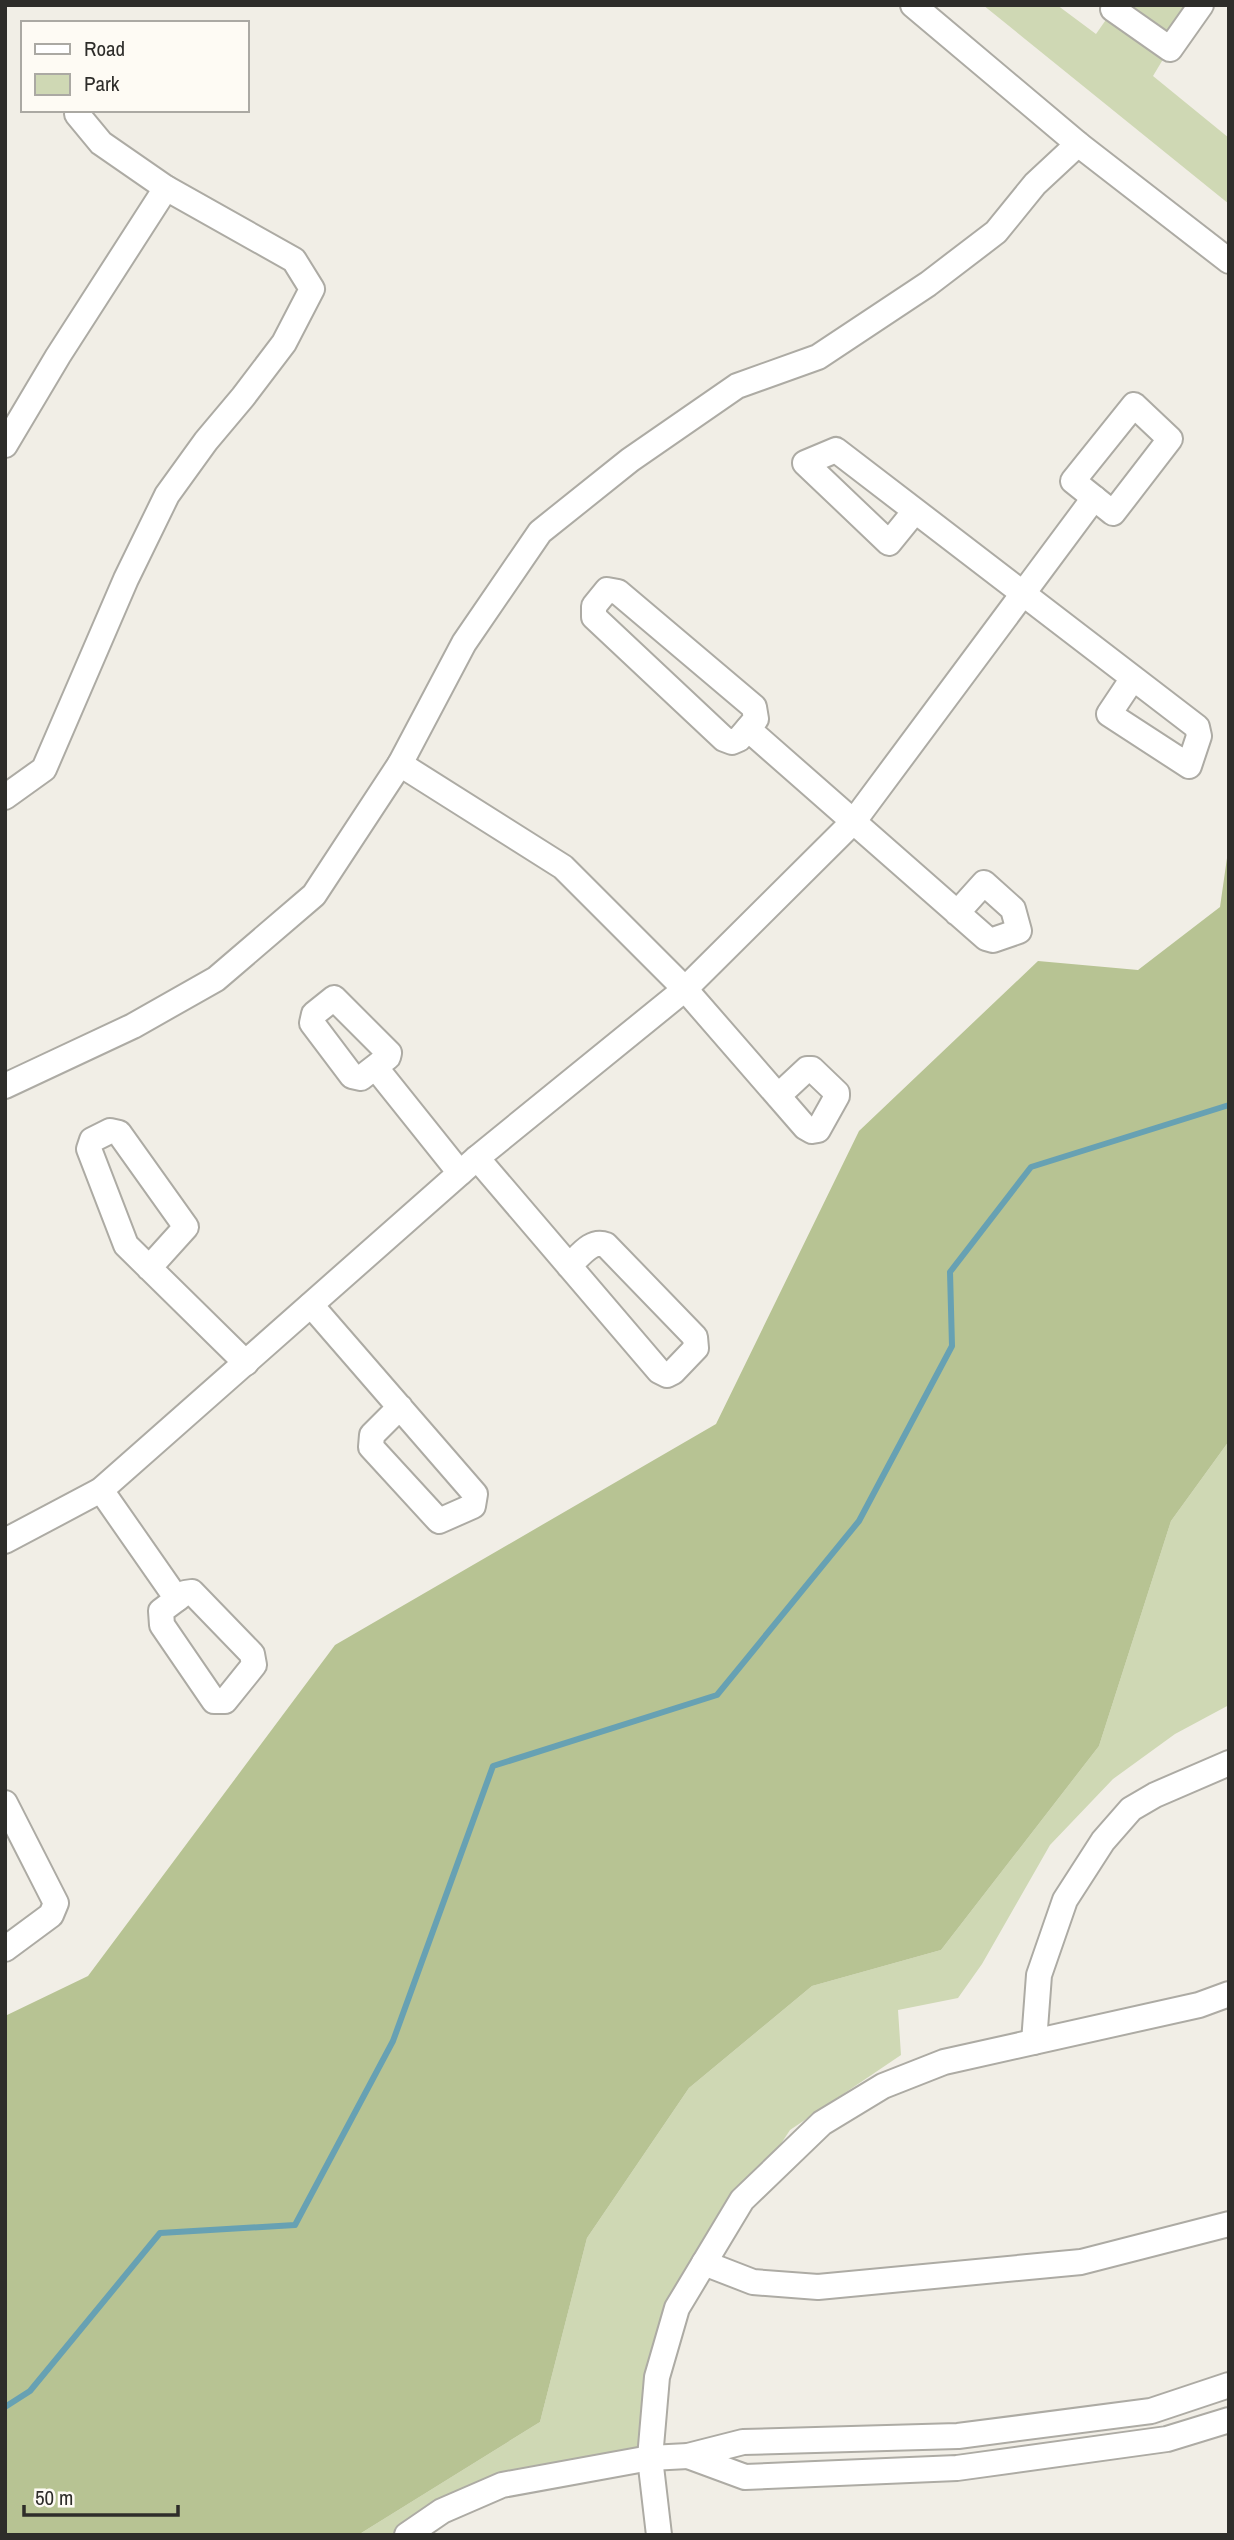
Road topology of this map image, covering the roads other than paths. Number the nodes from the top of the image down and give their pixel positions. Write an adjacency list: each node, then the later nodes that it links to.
1 (913, 5): 5 (street)
2 (1115, 5): 3 (street)
3 (1201, 5)
4 (78, 112): 6 (street)
5 (1078, 144): 7 (street); 14 (street)
6 (166, 188): 8 (street); 15 (street)
7 (1229, 261)
8 (5, 445)
9 (1094, 498): 11 (street)
10 (915, 511): 11 (street)
11 (1022, 594): 12 (street); 16 (street)
12 (1133, 678)
13 (748, 729): 13 (street); 16 (street)
14 (400, 764): 18 (street); 20 (street)
15 (5, 797)
16 (853, 821): 17 (street); 18 (street)
17 (957, 913)
18 (685, 989): 21 (street); 22 (street)
19 (376, 1068): 22 (street)
20 (5, 1086)
21 (778, 1096)
22 (469, 1166): 23 (street); 25 (street)
23 (569, 1266): 23 (street)
24 (149, 1268): 24 (street); 26 (street)
25 (312, 1305): 26 (street); 27 (street)
26 (246, 1363): 28 (street)
27 (400, 1407): 27 (street)
28 (101, 1490): 29 (street); 30 (street)
29 (5, 1541)
30 (177, 1599)
31 (1229, 1763): 35 (street)
32 (5, 1803): 33 (street)
33 (5, 1949)
34 (1229, 1994): 35 (street)
35 (1034, 2042): 37 (street)
36 (1229, 2224): 37 (street)
37 (704, 2263): 41 (street)
38 (1229, 2385): 40 (street)
39 (1229, 2420): 40 (street)
40 (688, 2456): 41 (street)
41 (650, 2458): 42 (street); 43 (street)
42 (407, 2535)
43 (659, 2535)

